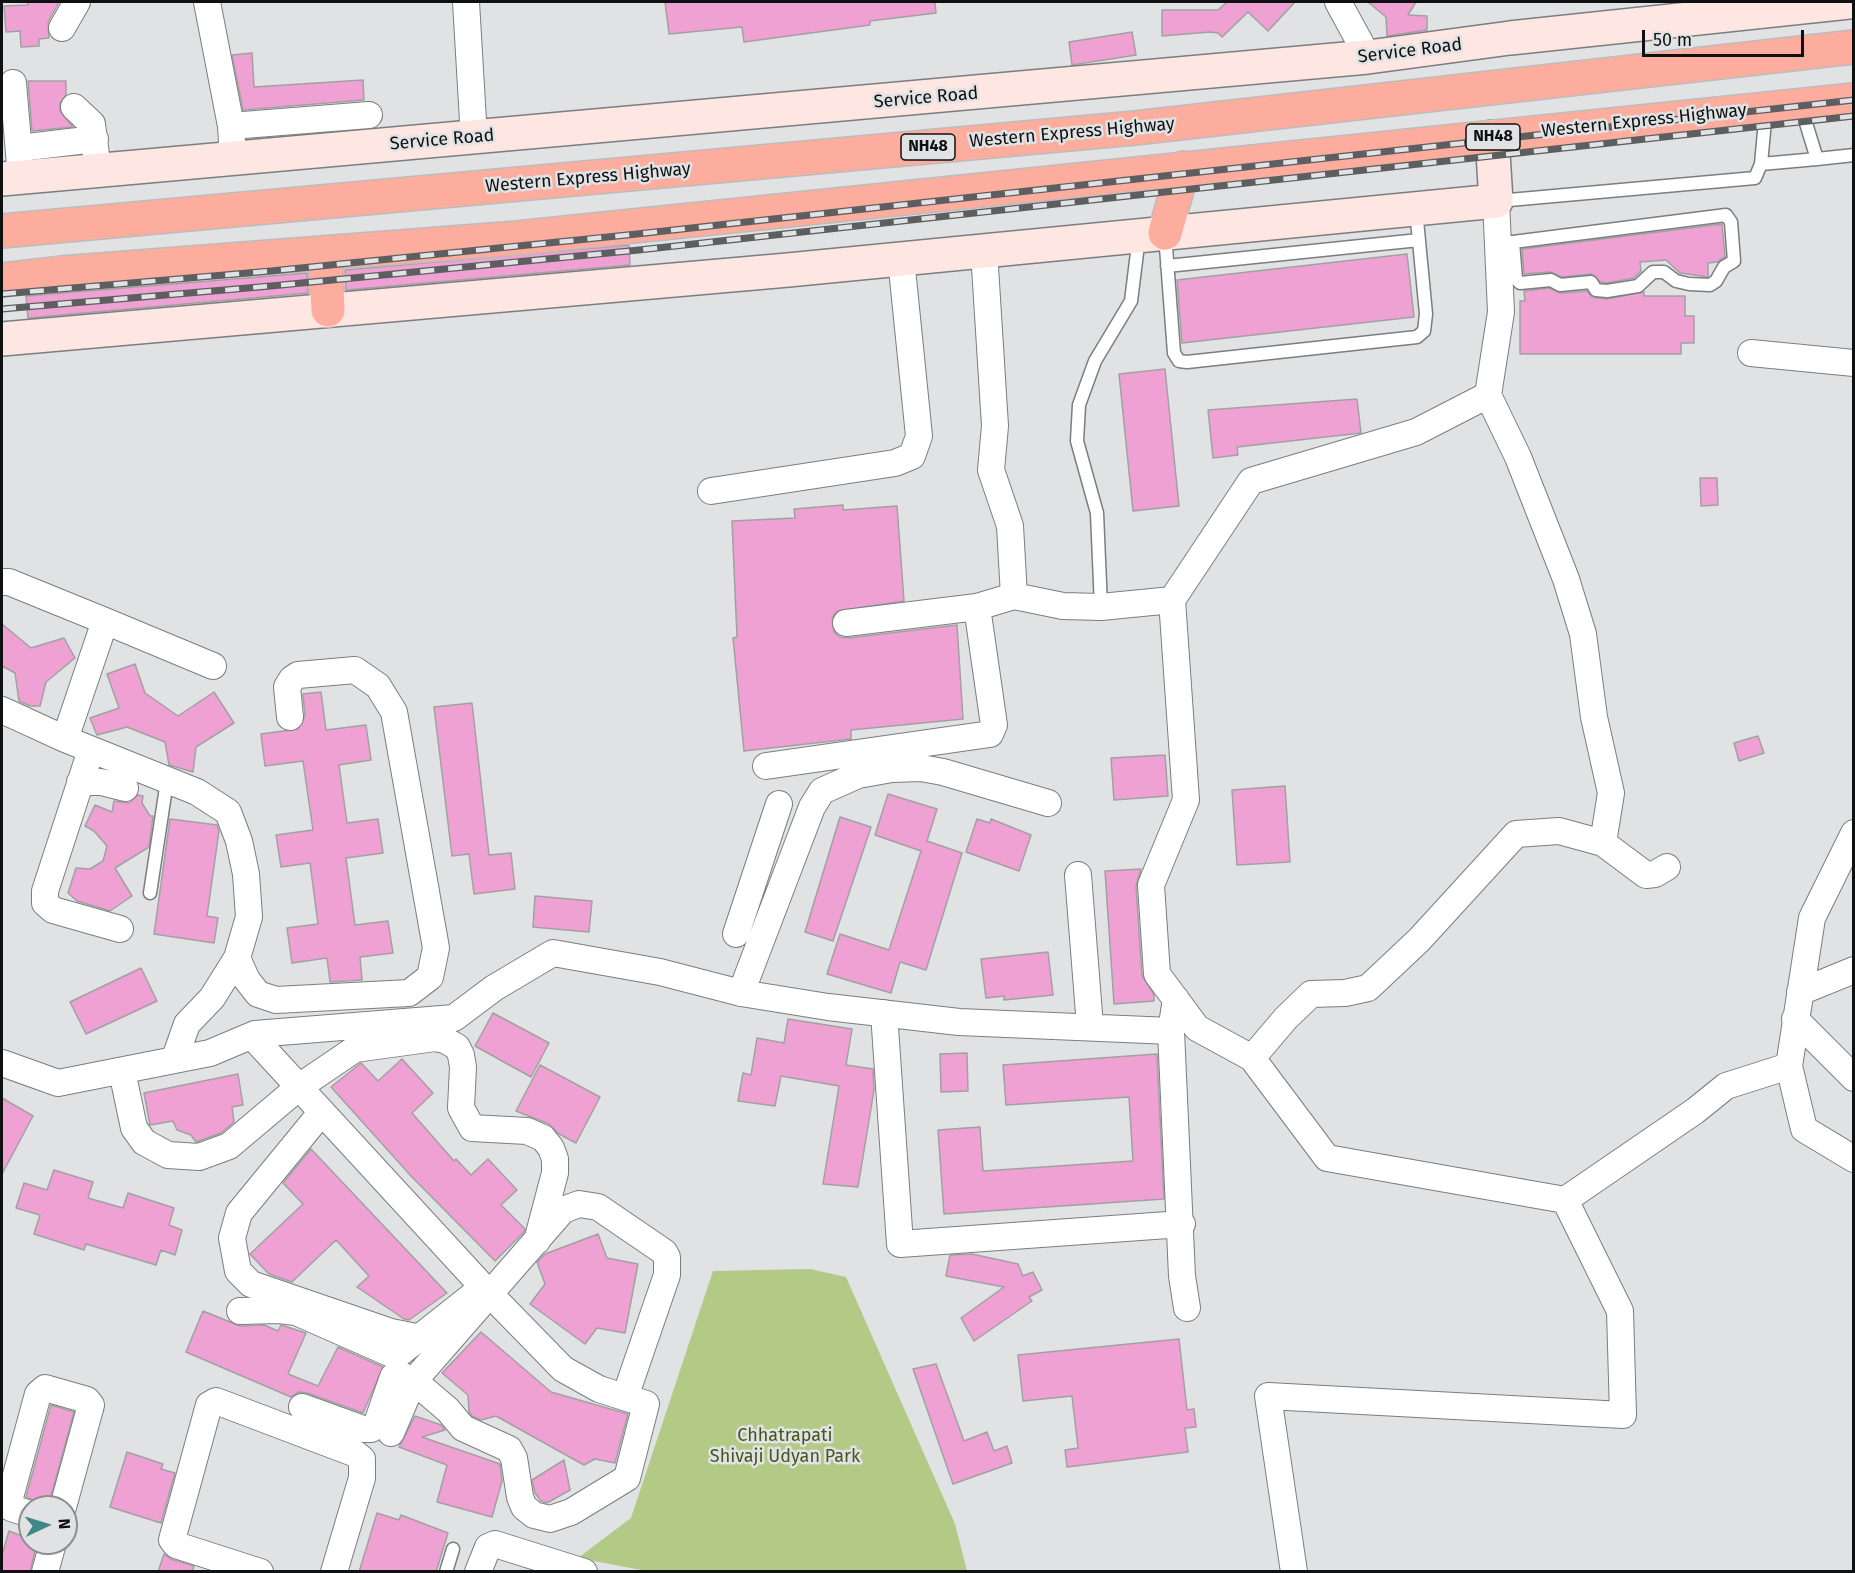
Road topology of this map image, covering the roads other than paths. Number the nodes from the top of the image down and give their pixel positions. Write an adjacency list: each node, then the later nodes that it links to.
1 (77, 2): 6 (street)
2 (207, 2): 15 (street)
3 (466, 2): 17 (street)
4 (1338, 2): 8 (street)
5 (1850, 2): 8 (street, Service Road)
6 (62, 28)
7 (1854, 47): 27 (highway, Western Express Highway / NH48)
8 (1368, 57): 17 (street, Service Road)
9 (13, 84): 23 (street)
10 (1854, 100): 11 (highway, Western Express Highway / NH48)
11 (1800, 105): 13 (highway, Western Express Highway / NH48); 21 (lane)
12 (74, 107): 18 (street)
13 (1766, 109): 16 (highway, Western Express Highway / NH48); 22 (lane)
14 (369, 115): 15 (street)
15 (231, 126): 20 (street)
16 (1492, 137): 24 (highway, Western Express Highway / NH48); 25 (street)
17 (474, 138): 20 (street, Service Road)
18 (96, 155): 20 (street, Service Road); 23 (street, Service Road)
19 (1854, 155): 21 (lane)
20 (233, 158)
21 (1817, 159): 22 (lane)
22 (1761, 164): 25 (lane)
23 (14, 168)
24 (1184, 168): 28 (highway); 31 (highway, Western Express Highway / NH48)
25 (1496, 201): 26 (street); 29 (street)
26 (1417, 224): 28 (street); 33 (lane); 33 (lane)
27 (2, 231)
28 (1152, 235): 30 (street); 33 (lane); 45 (lane)
29 (1506, 242): 29 (lane); 39 (street)
30 (984, 251): 32 (street); 42 (street)
31 (325, 253): 34 (highway, Western Express Highway / NH48); 35 (highway)
32 (901, 259): 35 (street); 40 (street)
33 (1167, 266)
34 (2, 280)
35 (328, 310): 36 (street)
36 (2, 339)
37 (1751, 352): 38 (street)
38 (1854, 363)
39 (1488, 395): 43 (street); 60 (street)
40 (711, 491)
41 (2, 582): 46 (street)
42 (1014, 596): 44 (street); 45 (street)
43 (1172, 600): 45 (street); 72 (street)
44 (977, 607): 47 (street); 53 (street)
45 (1101, 607)
46 (105, 621): 48 (street); 51 (street)
47 (846, 623)
48 (213, 666)
49 (2, 710): 51 (street)
50 (290, 717): 68 (street)
51 (65, 740): 52 (street)
52 (90, 750): 54 (street); 55 (street)
53 (766, 766)
54 (167, 781): 65 (lane); 68 (street)
55 (80, 782): 56 (street); 66 (street)
56 (125, 788)
57 (1048, 803): 64 (street)
58 (779, 804): 61 (street)
59 (1854, 833): 70 (street)
60 (1603, 843): 62 (street); 79 (street)
61 (759, 867): 64 (street); 67 (street)
62 (1667, 867)
63 (1078, 875): 75 (street)
64 (785, 876): 71 (street)
65 (150, 893)
66 (120, 929)
67 (736, 934)
68 (237, 958): 78 (street)
69 (1854, 970): 70 (street)
70 (1800, 992): 74 (street)
71 (741, 993): 73 (street); 77 (street)
72 (1176, 999): 76 (street); 79 (street)
73 (884, 1013): 75 (street); 88 (street)
74 (1796, 1019): 81 (street); 83 (street)
75 (1090, 1026): 76 (street)
76 (1172, 1031): 88 (street)
77 (252, 1036): 78 (street); 84 (street)
78 (176, 1058): 82 (street)
79 (1252, 1058): 87 (street)
80 (2, 1063): 82 (street)
81 (1789, 1066): 86 (street); 87 (street)
82 (122, 1071): 84 (street)
83 (1854, 1078)
84 (299, 1087): 85 (street); 89 (street)
85 (321, 1113): 90 (street); 93 (street)
86 (1854, 1159)
87 (1565, 1200): 108 (street)
88 (1182, 1224): 91 (street)
89 (537, 1241): 90 (street); 95 (street)
90 (487, 1291): 93 (street); 94 (street); 95 (street)
91 (1187, 1308)
92 (240, 1311): 93 (street)
93 (421, 1338)
94 (414, 1381): 95 (street); 96 (street); 97 (street)
95 (624, 1397)
96 (302, 1407)
97 (391, 1433)
98 (66, 1495): 99 (street)
99 (18, 1510)
100 (453, 1549): 106 (lane)
101 (50, 1555): 103 (street)
102 (576, 1570): 107 (street)
103 (45, 1572)
104 (260, 1572): 105 (street)
105 (334, 1572)
106 (446, 1572)
107 (478, 1572)
108 (1294, 1572)

